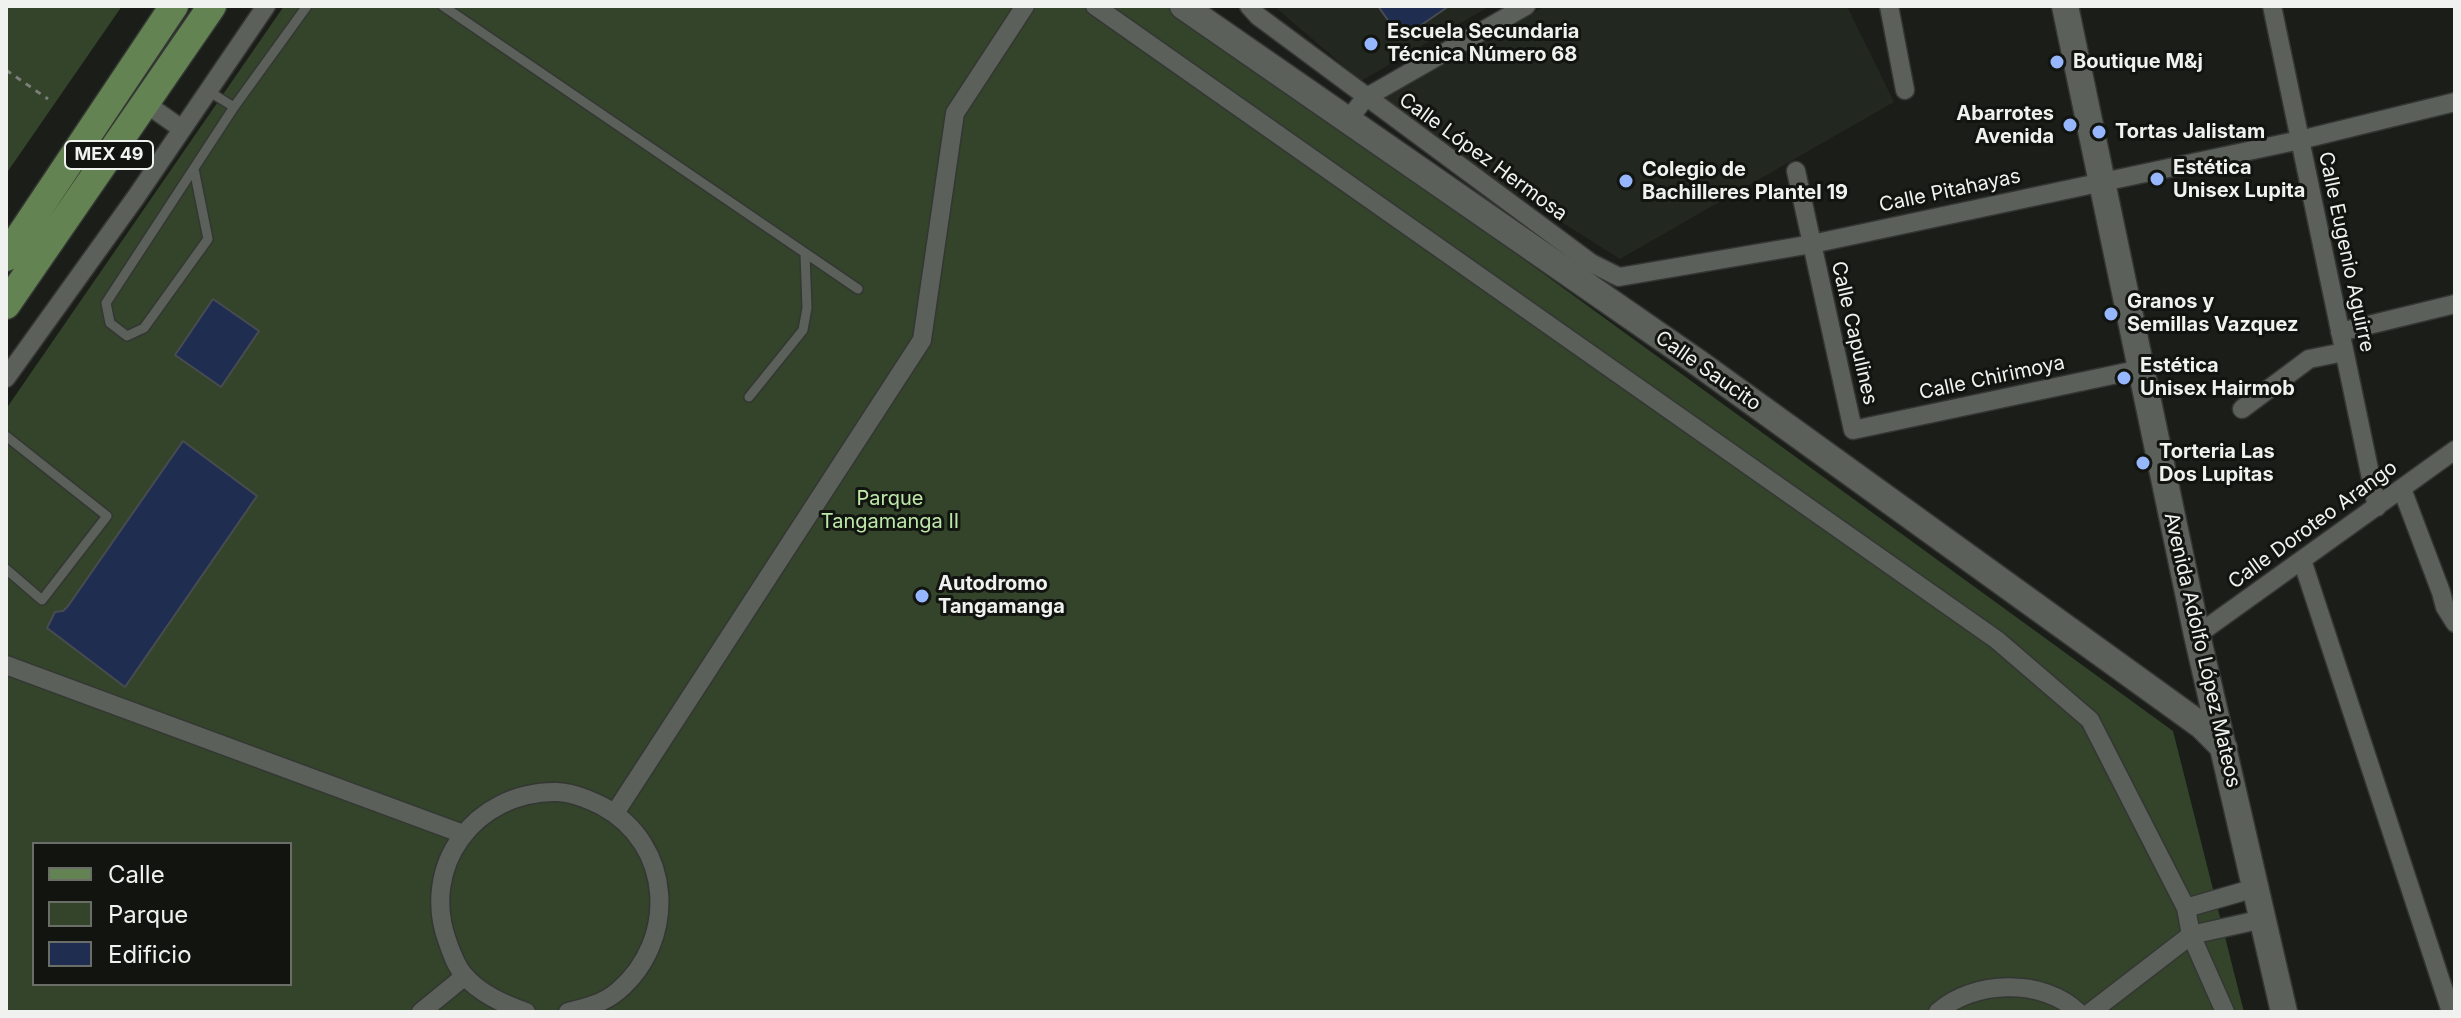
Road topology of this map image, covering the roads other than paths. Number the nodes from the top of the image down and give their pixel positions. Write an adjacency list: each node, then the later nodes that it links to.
1 (174, 6): 28 (main road, MEX 49)
2 (212, 6): 18 (main road, MEX 49)
3 (266, 6): 15 (street)
4 (307, 6): 19 (lane)
5 (443, 6): 27 (lane)
6 (1025, 6): 53 (street)
7 (1095, 6): 56 (street)
8 (1183, 6): 20 (street, Calle Saucito)
9 (1249, 6): 16 (street, Calle López Hermosa)
10 (1526, 6): 16 (street)
11 (1889, 6): 14 (street)
12 (2065, 6): 25 (street, Avenida Adolfo López Mateos)
13 (2272, 6): 22 (street, Calle Eugenio Aguirre)
14 (1905, 90)
15 (208, 91): 19 (lane); 21 (street)
16 (1365, 98): 20 (street); 29 (street, Calle López Hermosa)
17 (2455, 102): 22 (street, Calle Pitahayas)
18 (145, 103): 21 (street); 28 (main road, MEX 49)
19 (234, 107): 23 (lane)
20 (1349, 119): 51 (street, Calle Saucito)
21 (182, 129): 36 (street)
22 (2300, 140): 25 (street, Calle Pitahayas); 33 (street, Calle Eugenio Aguirre)
23 (194, 169): 23 (lane)
24 (1796, 171): 26 (street, Calle Capulines)
25 (2102, 181): 26 (street, Calle Pitahayas); 35 (street, Avenida Adolfo López Mateos)
26 (1812, 244): 29 (street, Calle Pitahayas); 39 (street, Calle Capulines)
27 (805, 254): 30 (lane); 37 (lane)
28 (17, 257): 32 (main road, MEX 49)
29 (1619, 277)
30 (858, 289)
31 (2455, 304): 33 (street)
32 (6, 305)
33 (2340, 332): 34 (street, Calle Eugenio Aguirre)
34 (2344, 352): 38 (street); 43 (street, Calle Eugenio Aguirre)
35 (2141, 369): 39 (street, Calle Chirimoya); 48 (street, Avenida Adolfo López Mateos)
36 (6, 378)
37 (749, 397)
38 (2242, 409)
39 (1853, 430)
40 (6, 436): 45 (lane)
41 (2455, 450): 42 (street, Calle Doroteo Arango)
42 (2402, 489): 43 (street, Calle Doroteo Arango); 46 (street)
43 (2377, 507): 44 (street, Calle Doroteo Arango)
44 (2302, 560): 48 (street, Calle Doroteo Arango); 68 (street)
45 (6, 569)
46 (2448, 589): 47 (street)
47 (2455, 623)
48 (2197, 635): 50 (street, Avenida Adolfo López Mateos)
49 (6, 665): 54 (street)
50 (2206, 674): 51 (street); 52 (street, Avenida Adolfo López Mateos)
51 (2167, 703): 52 (street, Calle Saucito)
52 (2224, 748): 55 (street, Avenida Adolfo López Mateos)
53 (615, 813): 54 (street); 62 (street)
54 (463, 834): 59 (street)
55 (2255, 888): 56 (street); 57 (street, Avenida Adolfo López Mateos)
56 (2186, 908): 58 (street)
57 (2263, 919): 58 (street); 67 (street, Avenida Adolfo López Mateos)
58 (2191, 935): 65 (street); 66 (street)
59 (465, 976): 60 (street); 61 (street)
60 (421, 1012)
61 (526, 1012)
62 (568, 1012)
63 (1938, 1012): 64 (street)
64 (2078, 1012)
65 (2091, 1012)
66 (2225, 1012)
67 (2284, 1012)
68 (2451, 1012)

